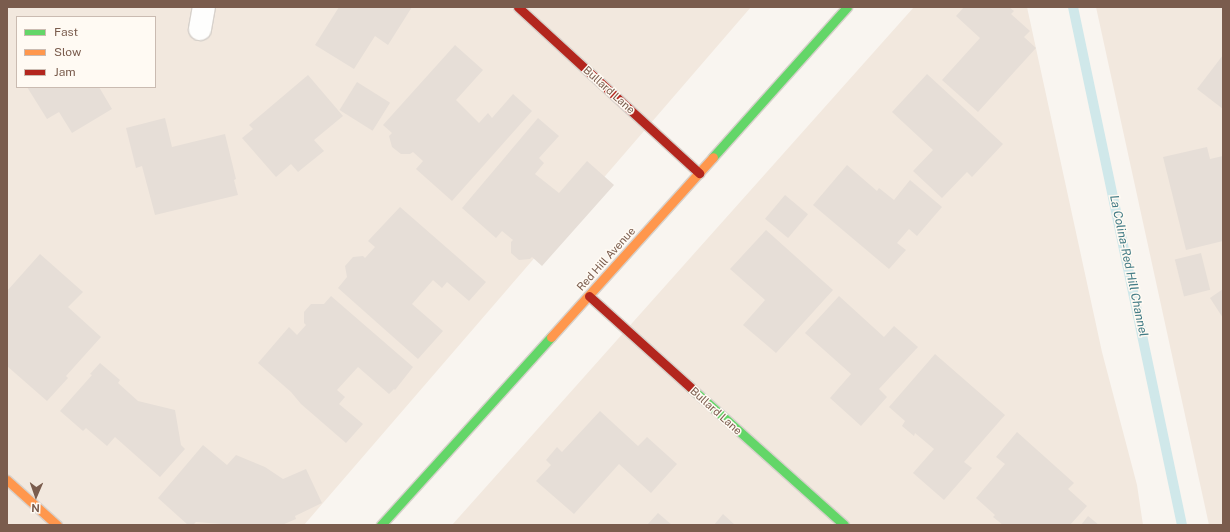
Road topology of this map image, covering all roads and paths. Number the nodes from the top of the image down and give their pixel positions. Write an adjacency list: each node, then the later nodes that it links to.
1 (204, 7): 4 (street)
2 (518, 7): 5 (main road, Bullard Lane)
3 (847, 7): 5 (main road, Red Hill Avenue)
4 (200, 29)
5 (699, 173): 6 (main road, Red Hill Avenue)
6 (589, 296): 9 (main road, Red Hill Avenue); 10 (main road, Bullard Lane)
7 (7, 480): 8 (main road)
8 (57, 525)
9 (381, 525)
10 (844, 525)

